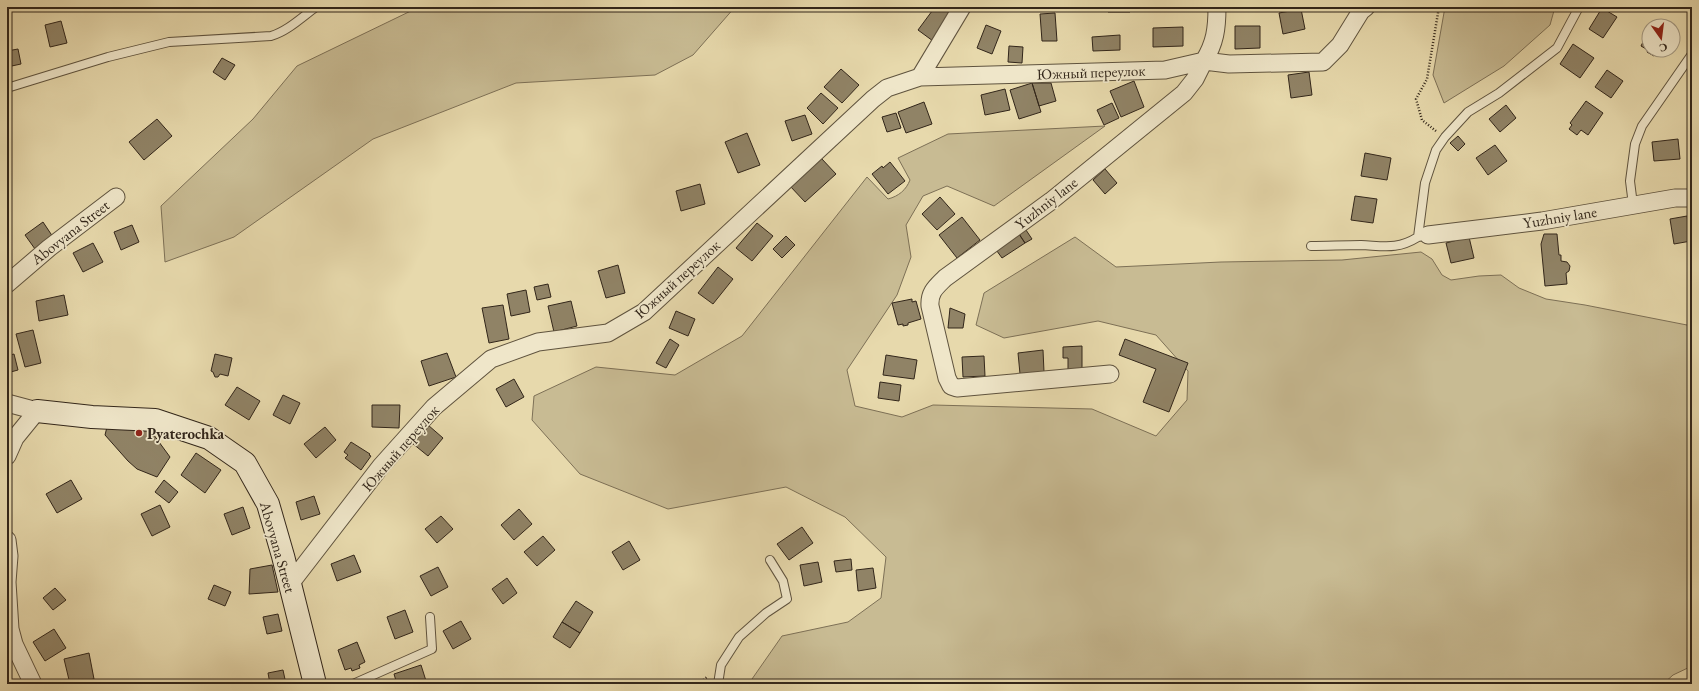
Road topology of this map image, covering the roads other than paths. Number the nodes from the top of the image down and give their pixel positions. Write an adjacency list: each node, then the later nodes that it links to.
1 (316, 7): 9 (lane)
2 (962, 7): 8 (street)
3 (1217, 7): 7 (street)
4 (1366, 7): 7 (street)
5 (1579, 7): 13 (lane)
6 (1692, 54): 12 (lane)
7 (1204, 61): 8 (street, Южный переулок); 16 (street, Yuzhniy lane)
8 (920, 77): 22 (street, Южный переулок)
9 (7, 88)
10 (116, 197): 15 (street, Abovyana Street)
11 (1692, 198): 12 (street, Yuzhniy lane)
12 (1633, 204): 13 (street, Yuzhniy lane)
13 (1423, 236): 14 (lane)
14 (1311, 246)
15 (7, 284)
16 (1110, 374)
17 (7, 403): 18 (street)
18 (37, 411): 19 (street); 22 (street, Abovyana Street)
19 (7, 456)
20 (7, 540): 24 (street)
21 (770, 560): 27 (lane)
22 (290, 584): 25 (street, Abovyana Street)
23 (430, 617): 26 (lane)
24 (34, 684)
25 (315, 684)
26 (353, 684)
27 (718, 684)

